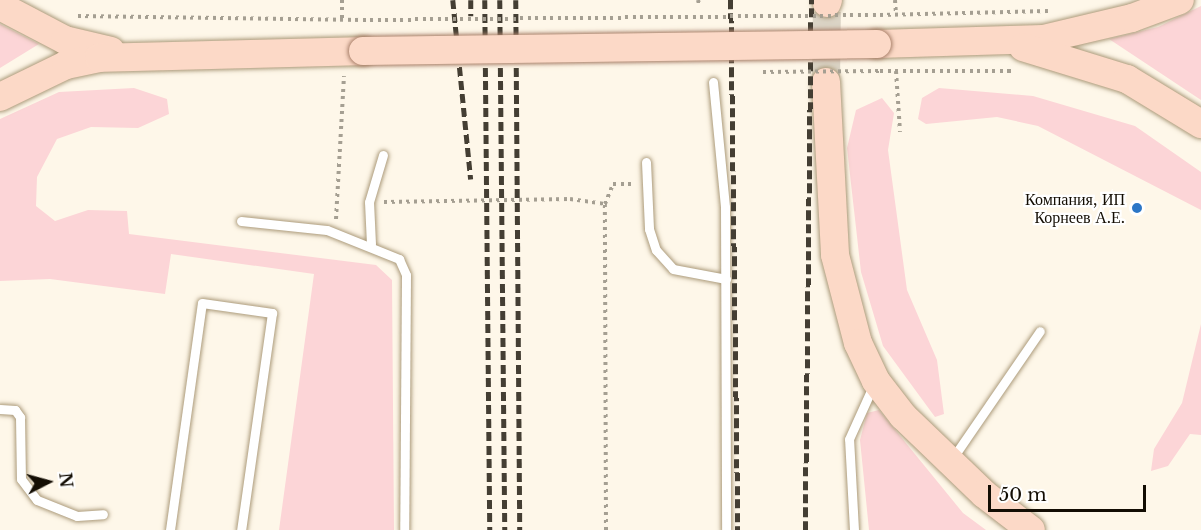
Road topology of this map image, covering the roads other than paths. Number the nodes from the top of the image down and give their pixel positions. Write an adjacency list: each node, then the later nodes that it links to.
1 (1180, 0): 3 (main road)
2 (0, 6): 4 (main road)
3 (998, 44): 4 (main road, bridge); 8 (main road)
4 (134, 54): 7 (main road)
5 (713, 82): 13 (lane)
6 (826, 82): 15 (main road)
7 (0, 97)
8 (1201, 124)
9 (383, 154): 12 (lane)
10 (646, 162): 13 (lane)
11 (242, 220): 12 (lane)
12 (371, 244): 21 (lane)
13 (726, 279): 22 (lane)
14 (1040, 332): 17 (lane)
15 (876, 381): 17 (main road); 23 (lane)
16 (0, 409): 18 (lane)
17 (949, 463): 24 (main road)
18 (103, 514)
19 (170, 530): 20 (lane)
20 (241, 530)
21 (404, 530)
22 (726, 530)
23 (854, 530)
24 (1031, 530)

